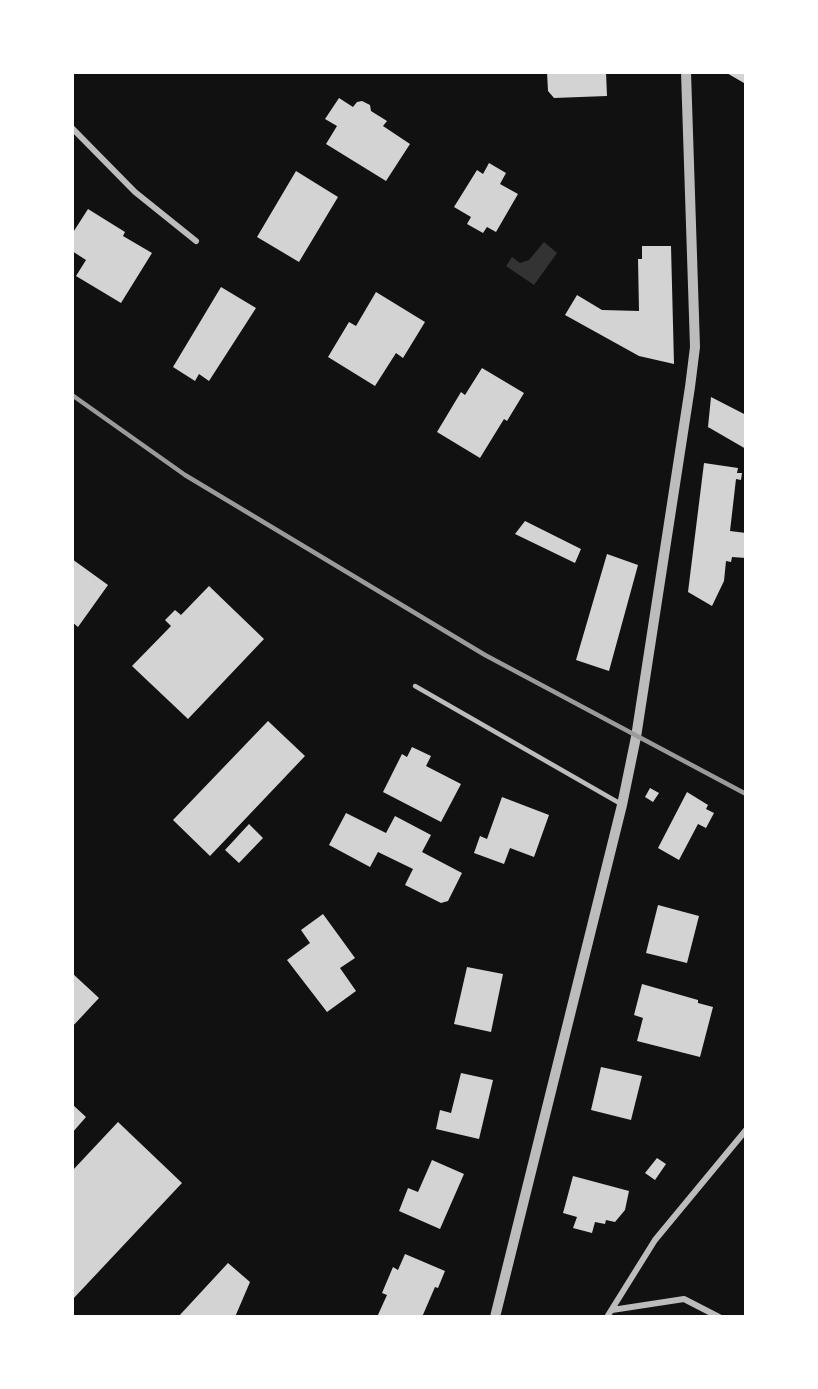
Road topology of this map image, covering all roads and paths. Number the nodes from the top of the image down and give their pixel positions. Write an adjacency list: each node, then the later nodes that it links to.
1 (686, 72): 5 (street)
2 (72, 128): 3 (street)
3 (196, 241)
4 (415, 686): 5 (lane)
5 (622, 805): 8 (street)
6 (746, 1130): 7 (street)
7 (612, 1310): 9 (street); 10 (street)
8 (495, 1317)
9 (607, 1317)
10 (718, 1317)

